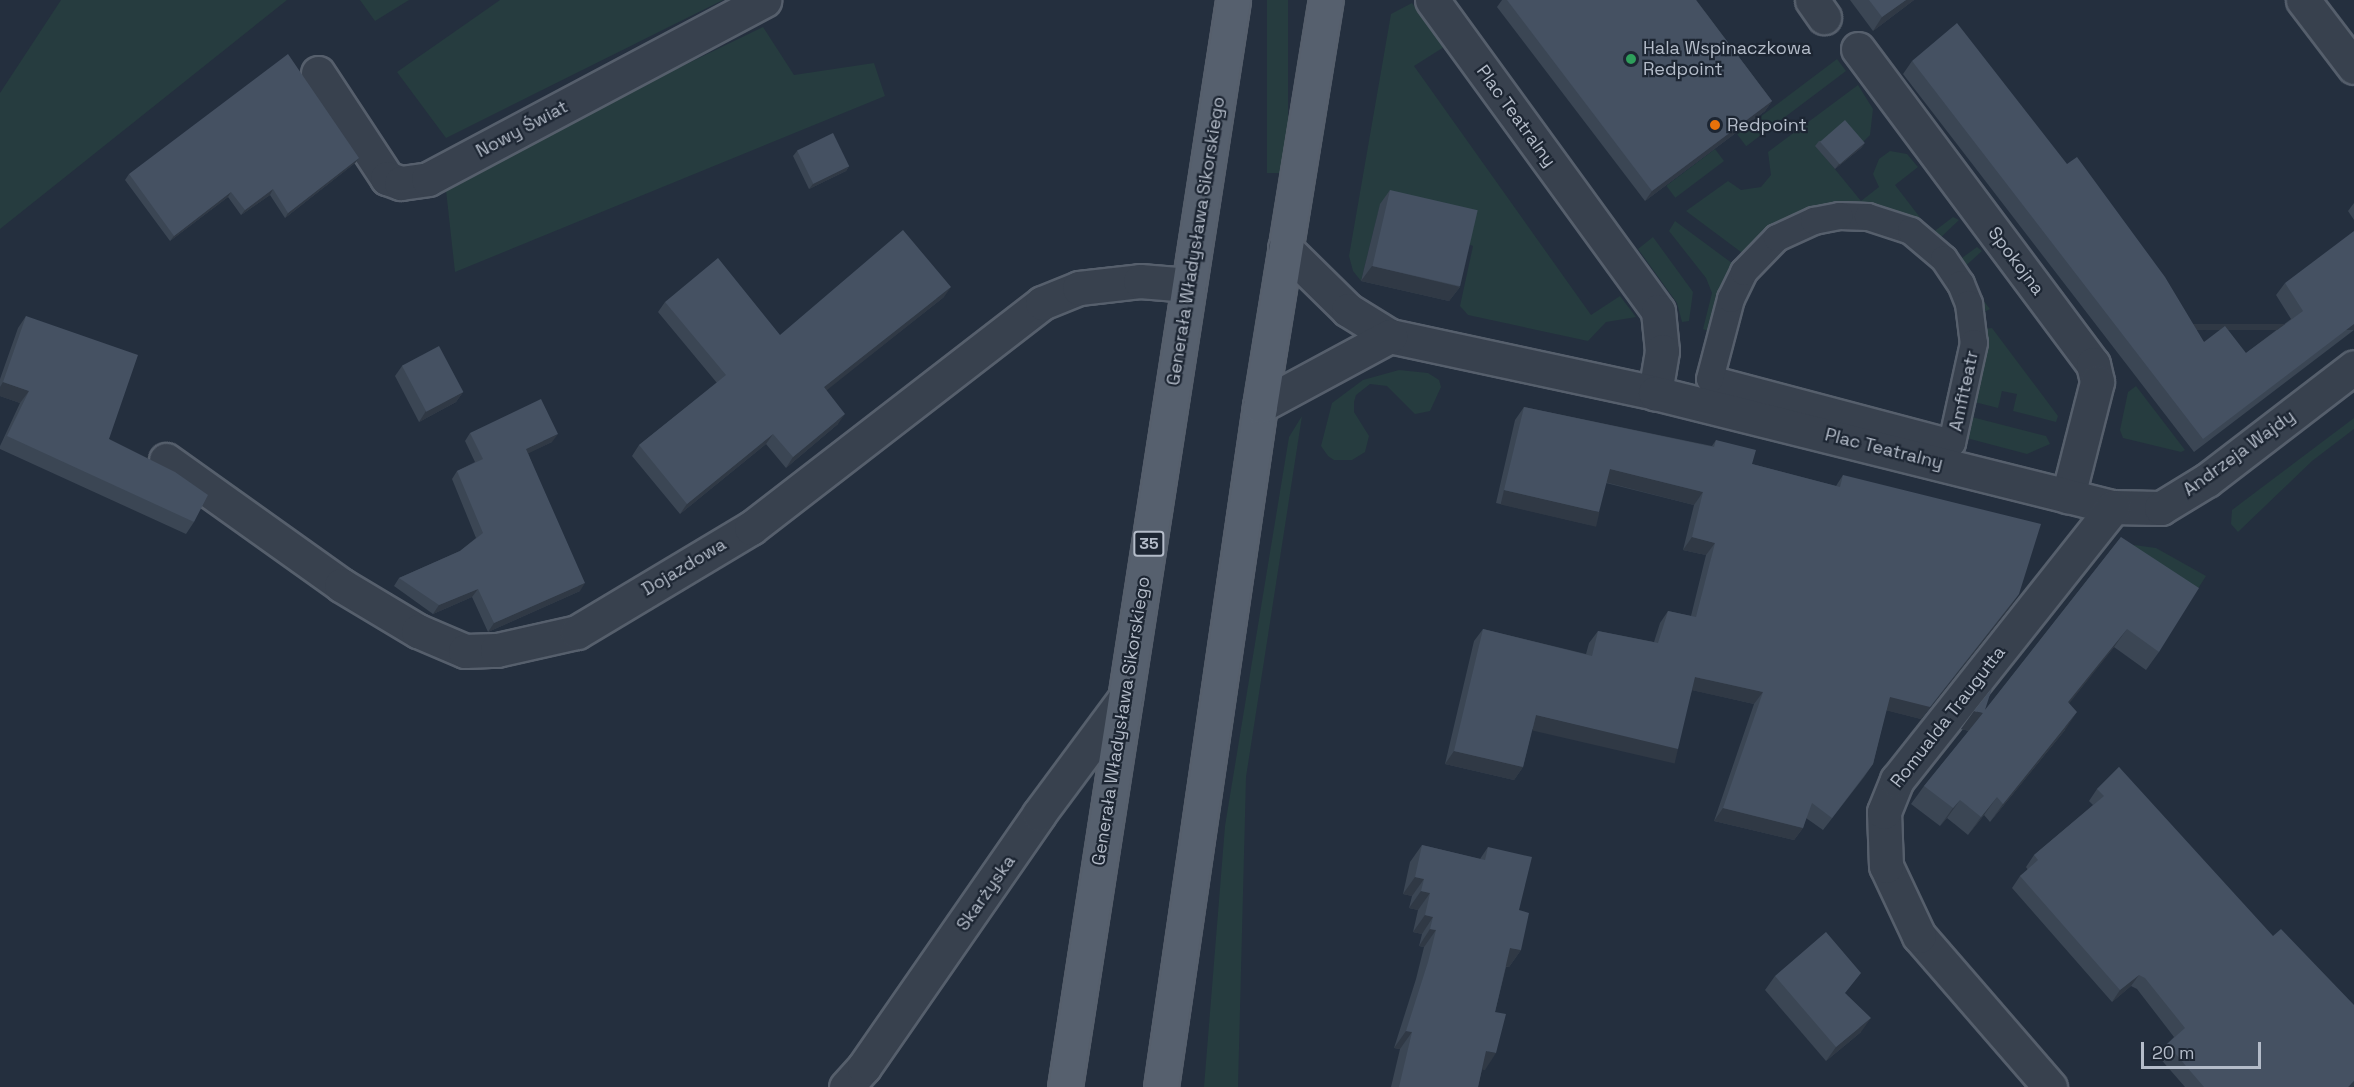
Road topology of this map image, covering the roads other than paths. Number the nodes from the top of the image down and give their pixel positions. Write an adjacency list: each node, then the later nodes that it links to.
1 (764, 0): 8 (street, Nowy Świat)
2 (1233, 0): 10 (main road, Generała Władysława Sikorskiego / 35)
3 (1326, 0): 9 (main road)
4 (1432, 0): 14 (street, Plac Teatralny)
5 (2303, 0): 7 (street)
6 (1858, 49): 17 (street, Spokojna)
7 (2354, 67)
8 (318, 73)
9 (1285, 248): 11 (street, Plac Teatralny); 15 (main road)
10 (1189, 285): 16 (street, Dojazdowa); 19 (main road, Generała Władysława Sikorskiego / 35)
11 (1390, 336): 14 (street, Plac Teatralny); 15 (street)
12 (2354, 367): 18 (street, Andrzeja Wajdy)
13 (1710, 379): 13 (street, Amfiteatr)
14 (1655, 393): 17 (street, Plac Teatralny)
15 (1260, 406): 22 (main road)
16 (166, 460)
17 (2068, 496): 18 (street, Plac Teatralny)
18 (2113, 507): 23 (street, Romualda Traugutta)
19 (1125, 698): 20 (street, Skarżyska); 21 (main road, Generała Władysława Sikorskiego / 35)
20 (846, 1087)
21 (1065, 1087)
22 (1161, 1087)
23 (2050, 1087)

